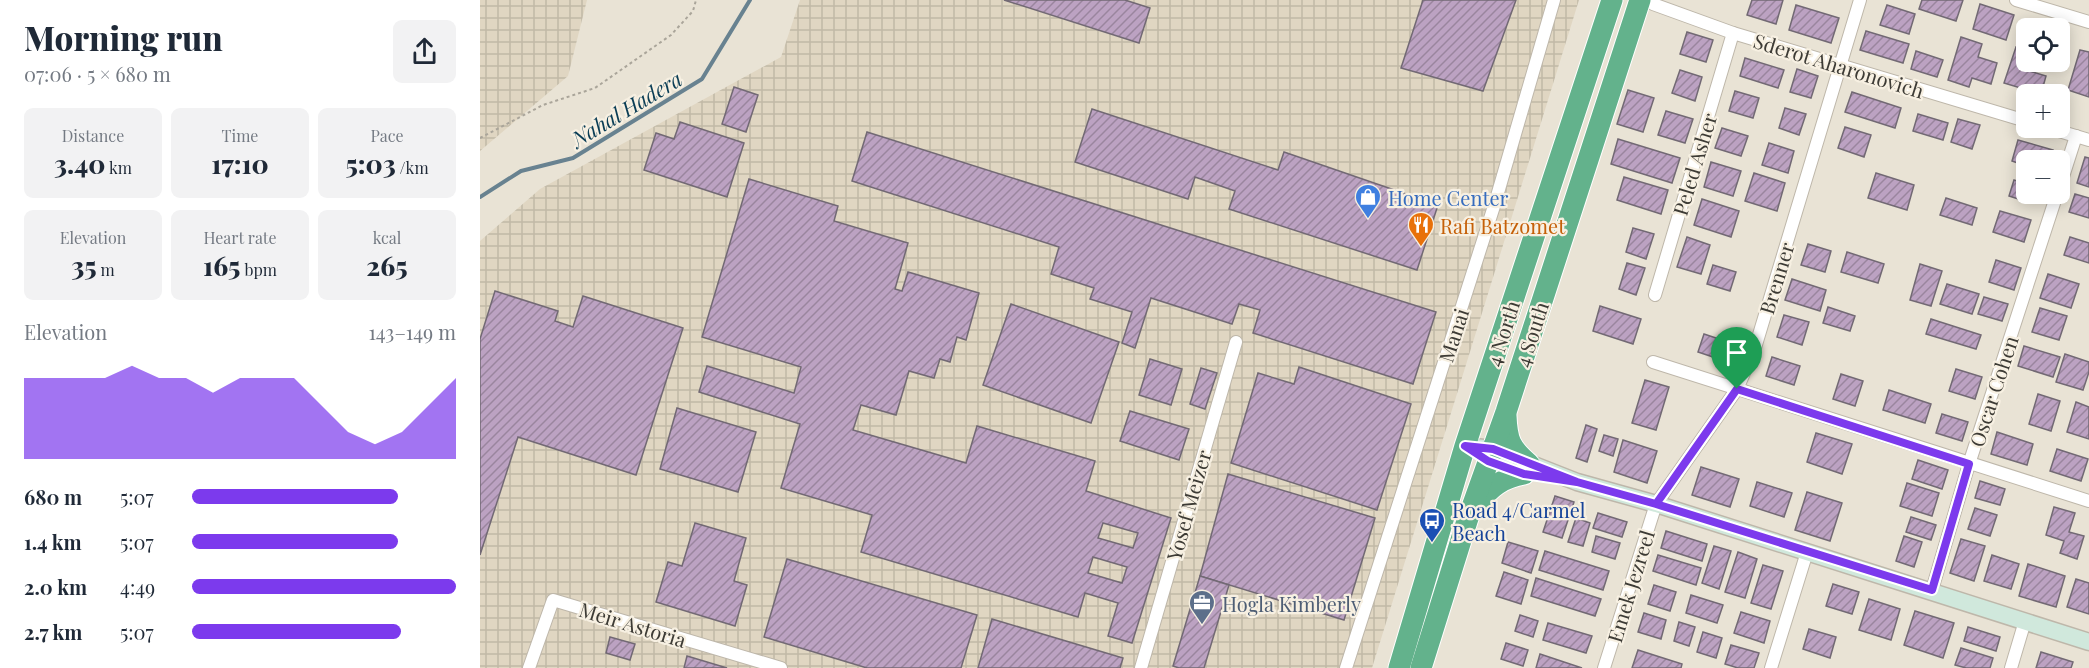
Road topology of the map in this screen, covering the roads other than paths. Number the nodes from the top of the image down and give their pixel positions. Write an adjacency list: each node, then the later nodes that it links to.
1 (1554, 0): 34 (street, Manai)
2 (1612, 0): 20 (highway, 4 North)
3 (1860, 0): 8 (street, Brenner)
4 (2016, 0): 6 (street)
5 (1647, 2): 7 (street, Sderot Aharonovich); 19 (highway, 4 South)
6 (2089, 22)
7 (1733, 33): 8 (street, Sderot Aharonovich); 15 (street, Peled Asher)
8 (1841, 66): 9 (street, Sderot Aharonovich); 18 (street, Brenner)
9 (2016, 118)
10 (2070, 134): 11 (street)
11 (2076, 136): 12 (street); 13 (street)
12 (2089, 140)
13 (2070, 155)
14 (2054, 204): 22 (street, Oscar Cohen)
15 (1654, 295)
16 (1236, 342): 33 (street, Yosef Meizer)
17 (1653, 362): 18 (street)
18 (1737, 389): 22 (street); 25 (street, Brenner)
19 (1506, 412): 21 (highway, 4 South); 23 (highway)
20 (1465, 446): 21 (street); 35 (highway, 4 North)
21 (1491, 455): 23 (street); 26 (highway, 4 South)
22 (1969, 464): 24 (street); 28 (street, Oscar Cohen)
23 (1526, 469): 25 (street); 26 (highway)
24 (2089, 501)
25 (1656, 504): 27 (street); 37 (street, Emek Jezreel)
26 (1467, 520): 36 (highway, 4 South)
27 (1807, 552): 28 (street); 38 (street)
28 (1932, 590): 29 (street)
29 (2025, 621): 30 (street); 39 (street)
30 (2089, 642)
31 (529, 668): 32 (street, Meir Astoria)
32 (781, 668)
33 (1141, 668)
34 (1346, 668)
35 (1399, 668)
36 (1421, 668)
37 (1604, 668)
38 (1771, 668)
39 (2011, 668)

